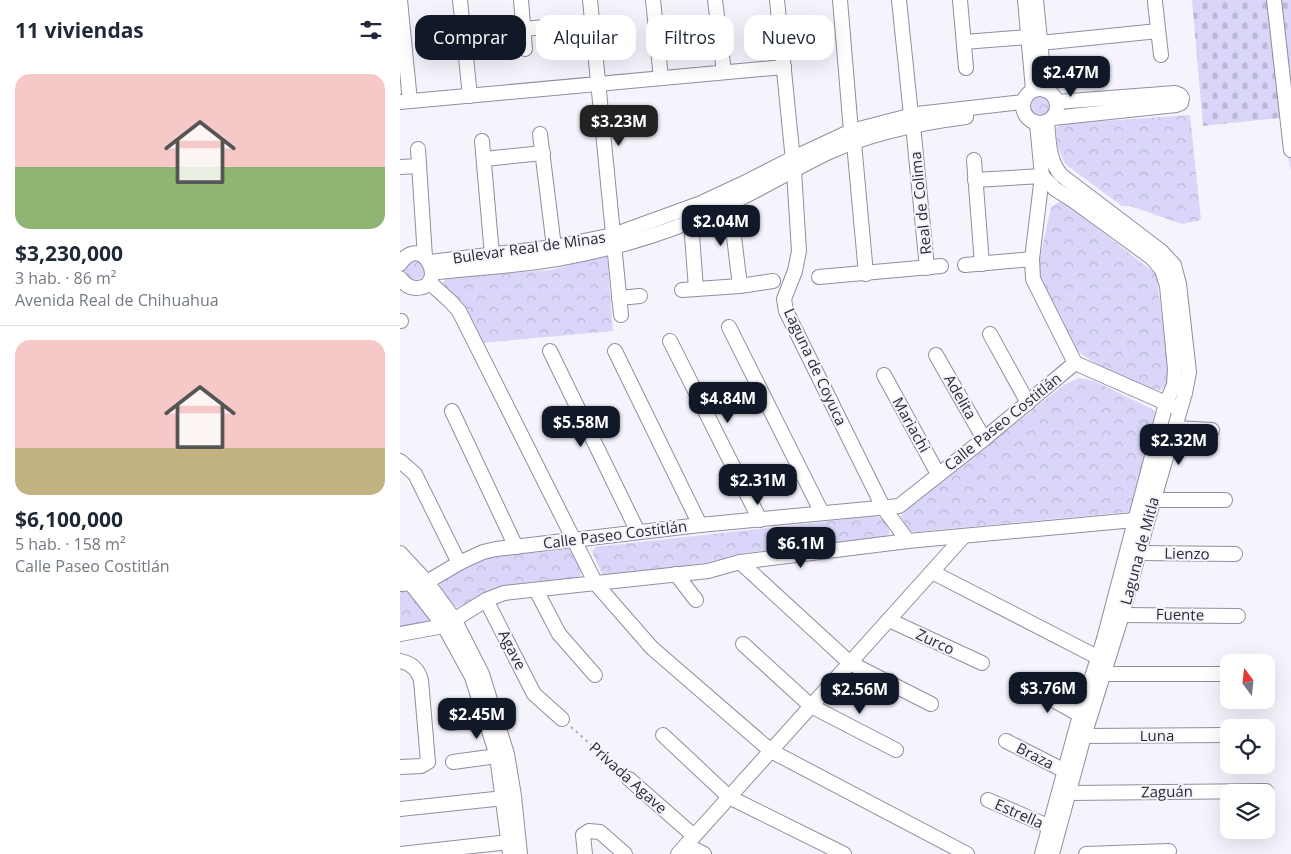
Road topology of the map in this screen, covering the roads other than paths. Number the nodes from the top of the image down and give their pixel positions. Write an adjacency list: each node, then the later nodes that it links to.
1 (400, 0): 29 (street)
2 (460, 0): 28 (street)
3 (521, 0): 15 (street)
4 (590, 0): 16 (street)
5 (653, 0): 25 (street)
6 (714, 0): 24 (street)
7 (777, 0): 22 (street, Laguna de Coyuca)
8 (840, 0): 35 (street)
9 (900, 0): 32 (street, Real de Colima)
10 (960, 0): 19 (street)
11 (1025, 0): 18 (street)
12 (1036, 0): 18 (street)
13 (1274, 0): 38 (street)
14 (1155, 2): 17 (street)
15 (523, 15)
16 (591, 15)
17 (1158, 31): 18 (street); 20 (street)
18 (1034, 40): 19 (street); 27 (street)
19 (964, 42): 23 (street)
20 (1161, 55)
21 (596, 60): 26 (street)
22 (784, 67): 24 (street); 42 (street, Laguna de Coyuca)
23 (966, 68)
24 (724, 72): 25 (street)
25 (661, 78): 26 (street)
26 (598, 84): 28 (street); 50 (street)
27 (1039, 90): 30 (street); 31 (street)
28 (470, 96): 29 (street)
29 (405, 102)
30 (1057, 102): 33 (street); 33 (street)
31 (1023, 107): 32 (street, Bulevar Real de Minas); 33 (street)
32 (912, 120): 35 (street, Bulevar Real de Minas); 58 (street, Real de Colima)
33 (1046, 121): 45 (street); 47 (street, Laguna de Mitla)
34 (540, 134): 39 (street)
35 (852, 137): 42 (street, Bulevar Real de Minas); 58 (street)
36 (482, 141): 40 (street)
37 (418, 149): 43 (street)
38 (1291, 150)
39 (543, 153): 40 (street); 51 (street)
40 (484, 159): 52 (street)
41 (974, 160): 46 (street)
42 (793, 164): 48 (street, Bulevar Real de Minas); 50 (street, Bulevar Real de Minas); 88 (street, Laguna de Coyuca)
43 (419, 166): 44 (street); 57 (street)
44 (400, 167)
45 (1042, 176): 46 (street); 47 (street, Laguna de Mitla); 54 (street)
46 (976, 180): 55 (street)
47 (1078, 196): 62 (street, Laguna de Mitla)
48 (730, 204): 49 (street, Bulevar Real de Minas); 63 (street)
49 (691, 222): 50 (street, Bulevar Real de Minas); 64 (street)
50 (613, 241): 51 (street, Bulevar Real de Minas); 57 (street, Bulevar Real de Minas); 67 (street)
51 (554, 247): 52 (street, Bulevar Real de Minas)
52 (492, 255): 57 (street, Bulevar Real de Minas)
53 (401, 259): 57 (street)
54 (1032, 259): 55 (street); 75 (street)
55 (982, 264): 56 (street)
56 (965, 265)
57 (429, 268): 60 (street); 95 (street)
58 (866, 274): 59 (street, Real de Colima)
59 (819, 277)
60 (400, 278)
61 (773, 281): 63 (street)
62 (1173, 285): 78 (street, Laguna de Mitla); 79 (street, Laguna de Mitla)
63 (740, 286): 64 (street)
64 (696, 289): 65 (street)
65 (682, 290)
66 (640, 296): 67 (street)
67 (619, 298): 68 (street)
68 (621, 315)
69 (729, 327): 89 (street)
70 (990, 334): 77 (street)
71 (670, 341): 90 (street)
72 (550, 350): 93 (street)
73 (615, 351): 92 (street)
74 (936, 355): 83 (street, Adelita)
75 (1074, 363): 77 (street, Calle Paseo Costitlán); 78 (street)
76 (884, 375): 85 (street, Mariachi)
77 (1028, 403): 83 (street, Calle Paseo Costitlán)
78 (1166, 403): 79 (street); 91 (street, Laguna de Mitla)
79 (1180, 409): 81 (street, Laguna de Mitla)
80 (452, 411): 98 (street)
81 (1174, 428): 82 (street); 86 (street, Laguna de Mitla)
82 (1212, 430)
83 (984, 439): 85 (street, Calle Paseo Costitlán)
84 (400, 461): 102 (street)
85 (938, 474): 88 (street, Calle Paseo Costitlán)
86 (1154, 500): 87 (street); 91 (street, Laguna de Mitla)
87 (1225, 500)
88 (883, 507): 89 (street, Calle Paseo Costitlán); 97 (street, Laguna de Coyuca)
89 (822, 513): 90 (street, Calle Paseo Costitlán)
90 (760, 520): 92 (street, Calle Paseo Costitlán)
91 (1142, 520): 94 (street); 99 (street, Laguna de Mitla); 122 (street, Laguna de Mitla)
92 (700, 525): 93 (street, Calle Paseo Costitlán)
93 (638, 532): 95 (street, Calle Paseo Costitlán)
94 (964, 536): 96 (street); 104 (street)
95 (574, 540): 98 (street, Calle Paseo Costitlán); 109 (street)
96 (927, 540): 97 (street); 104 (street)
97 (908, 541): 103 (street)
98 (516, 547): 102 (street, Calle Paseo Costitlán)
99 (1139, 553): 101 (street, Lienzo); 113 (street, Laguna de Mitla)
100 (400, 554): 107 (street)
101 (1236, 554)
102 (459, 562): 107 (street, Calle Paseo Costitlán)
103 (740, 562): 106 (street); 120 (street)
104 (935, 569): 115 (street); 122 (street)
105 (400, 570): 108 (street)
106 (676, 574): 109 (street); 112 (street)
107 (426, 582): 108 (street, Calle Paseo Costitlán); 116 (street)
108 (405, 583): 116 (street)
109 (596, 584): 110 (street); 137 (street)
110 (536, 590): 111 (street); 124 (street)
111 (486, 600): 116 (street); 130 (street, Agave)
112 (696, 600)
113 (1122, 614): 114 (street, Fuente); 122 (street, Laguna de Mitla)
114 (1238, 616)
115 (889, 620): 120 (street); 121 (street, Zurco)
116 (449, 622): 117 (street); 129 (street); 154 (street)
117 (400, 634)
118 (743, 644): 127 (street)
119 (400, 661): 140 (street)
120 (850, 663): 126 (street); 127 (street)
121 (982, 663)
122 (1101, 666): 123 (street); 128 (street, Laguna de Mitla); 134 (street, Laguna de Mitla)
123 (1220, 673)
124 (596, 674)
125 (1030, 687): 128 (street)
126 (931, 704)
127 (811, 706): 136 (street); 137 (street)
128 (1080, 715): 141 (street, Laguna de Mitla)
129 (485, 718): 131 (street); 138 (street)
130 (562, 719)
131 (451, 723)
132 (663, 735): 146 (street)
133 (1220, 735): 134 (street, Luna)
134 (1084, 736): 144 (street, Laguna de Mitla)
135 (1006, 741): 141 (street, Braza)
136 (896, 750)
137 (771, 751): 146 (street); 159 (street)
138 (497, 756): 139 (street); 145 (street)
139 (453, 762)
140 (400, 767)
141 (1064, 772): 149 (street, Laguna de Mitla)
142 (629, 778): 150 (street, Privada Agave)
143 (1220, 791): 144 (street, Zaguán)
144 (1069, 793): 161 (street, Laguna de Mitla)
145 (504, 798): 148 (street); 151 (street)
146 (729, 798): 150 (street); 158 (street)
147 (988, 800): 149 (street, Estrella)
148 (400, 808)
149 (1050, 827): 160 (street, Laguna de Mitla)
150 (686, 845): 157 (street, Privada Agave)
151 (510, 848): 153 (street)
152 (1169, 851): 162 (street)
153 (400, 854)
154 (520, 854)
155 (585, 854): 156 (street)
156 (625, 854)
157 (704, 854)
158 (844, 854)
159 (967, 854)
160 (1042, 854)
161 (1052, 854)
162 (1086, 854)

